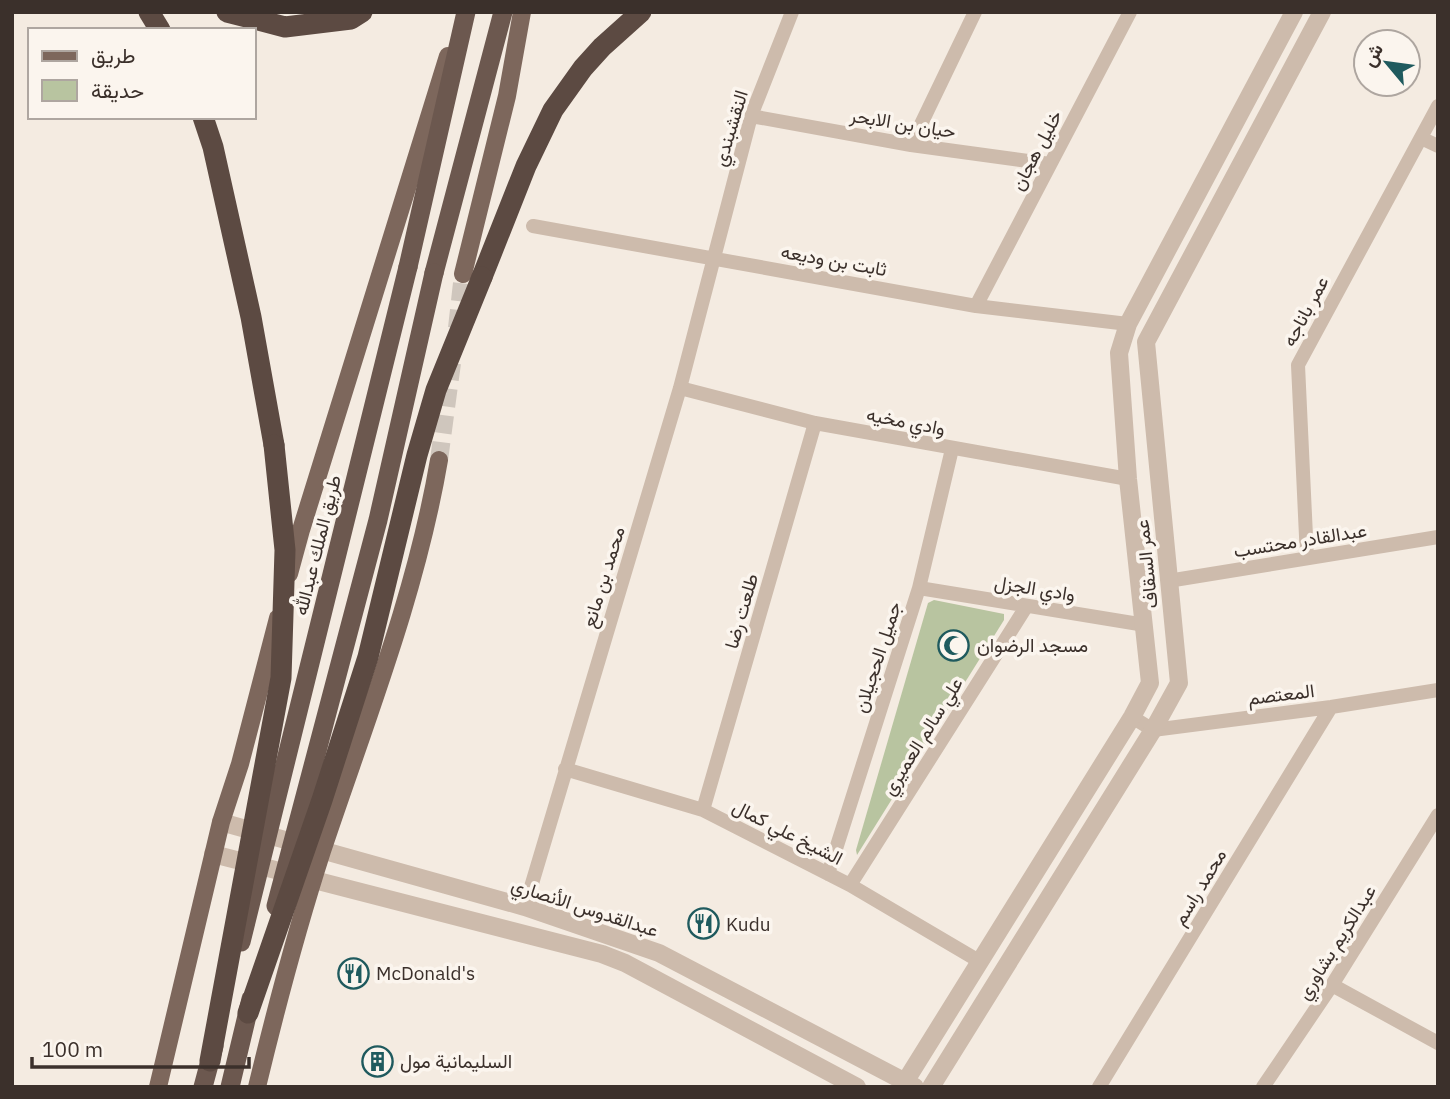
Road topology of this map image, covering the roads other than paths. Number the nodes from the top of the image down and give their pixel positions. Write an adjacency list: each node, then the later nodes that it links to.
1 (149, 12): 13 (highway)
2 (227, 12): 3 (highway)
3 (362, 12)
4 (464, 12): 44 (main road); 55 (highway, طريق الملك عبدالله, bridge)
5 (503, 12): 53 (highway, bridge)
6 (522, 12): 23 (main road)
7 (641, 12): 23 (highway)
8 (792, 12): 15 (street, النقشبندي)
9 (1130, 12): 20 (street, خليل هجان)
10 (1294, 12): 25 (street, عمر السقاف)
11 (1322, 12): 33 (street, عمر السقاف)
12 (971, 13): 18 (street)
13 (159, 28)
14 (1438, 106): 17 (street, عمر باناجه)
15 (751, 116): 18 (street, حيان بن الابحر); 22 (street, النقشبندي)
16 (204, 119): 55 (highway, bridge)
17 (1420, 138): 19 (street); 32 (street, عمر باناجه)
18 (911, 145): 20 (street, حيان بن الابحر)
19 (1438, 146)
20 (1050, 164): 24 (street, خليل هجان)
21 (533, 226): 22 (street, ثابت بن وديعه)
22 (714, 257): 24 (street, ثابت بن وديعه); 26 (street, محمد بن مانع)
23 (472, 276): 53 (highway, bridge)
24 (976, 306): 25 (street, ثابت بن وديعه)
25 (1128, 324): 30 (street, عمر السقاف)
26 (680, 388): 27 (street, وادي مخيه); 41 (street, محمد بن مانع)
27 (815, 423): 28 (street, وادي مخيه); 42 (street, طلعت رضا)
28 (952, 449): 30 (street, وادي مخيه); 34 (street, جميل الحجيلان)
29 (439, 460): 45 (main road)
30 (1128, 479): 36 (street, عمر السقاف)
31 (1438, 537): 32 (street, عبدالقادر محتسب)
32 (1307, 558): 33 (street, عبدالقادر محتسب)
33 (1168, 581): 40 (street, عمر السقاف)
34 (919, 588): 35 (street, وادي الجزل); 47 (street, جميل الحجيلان)
35 (1026, 607): 36 (street, وادي الجزل); 49 (street, علي سالم العميري)
36 (1145, 625): 39 (street, عمر السقاف)
37 (1438, 690): 38 (street, المعتصم)
38 (1331, 707): 40 (street, المعتصم); 63 (street, محمد راسم)
39 (1132, 717): 40 (street); 51 (street, عمر السقاف)
40 (1153, 730): 62 (street, عمر السقاف)
41 (565, 769): 42 (street, الشيخ علي كمال); 50 (street, محمد بن مانع)
42 (703, 810): 47 (street, الشيخ علي كمال)
43 (1438, 816): 52 (street, عبدالكريم بشاوري)
44 (221, 822): 45 (street, عبدالقدوس الأنصاري); 46 (main road)
45 (322, 851): 48 (main road); 50 (street, عبدالقدوس الأنصاري)
46 (213, 854): 48 (street, عبدالقدوس الأنصاري); 56 (main road)
47 (828, 874): 49 (street, الشيخ علي كمال)
48 (313, 880): 60 (main road); 61 (street, عبدالقدوس الأنصاري)
49 (850, 885): 51 (street, الشيخ علي كمال)
50 (525, 907): 57 (street, عبدالقدوس الأنصاري)
51 (979, 961): 57 (street, عمر السقاف)
52 (1332, 985): 54 (street); 64 (street, عبدالكريم بشاوري)
53 (248, 1013): 59 (highway, bridge)
54 (1438, 1043)
55 (210, 1061): 58 (highway, طريق الملك عبدالله, bridge)
56 (158, 1084)
57 (910, 1084)
58 (203, 1087)
59 (230, 1087)
60 (257, 1087)
61 (857, 1087)
62 (931, 1087)
63 (1099, 1087)
64 (1264, 1087)

